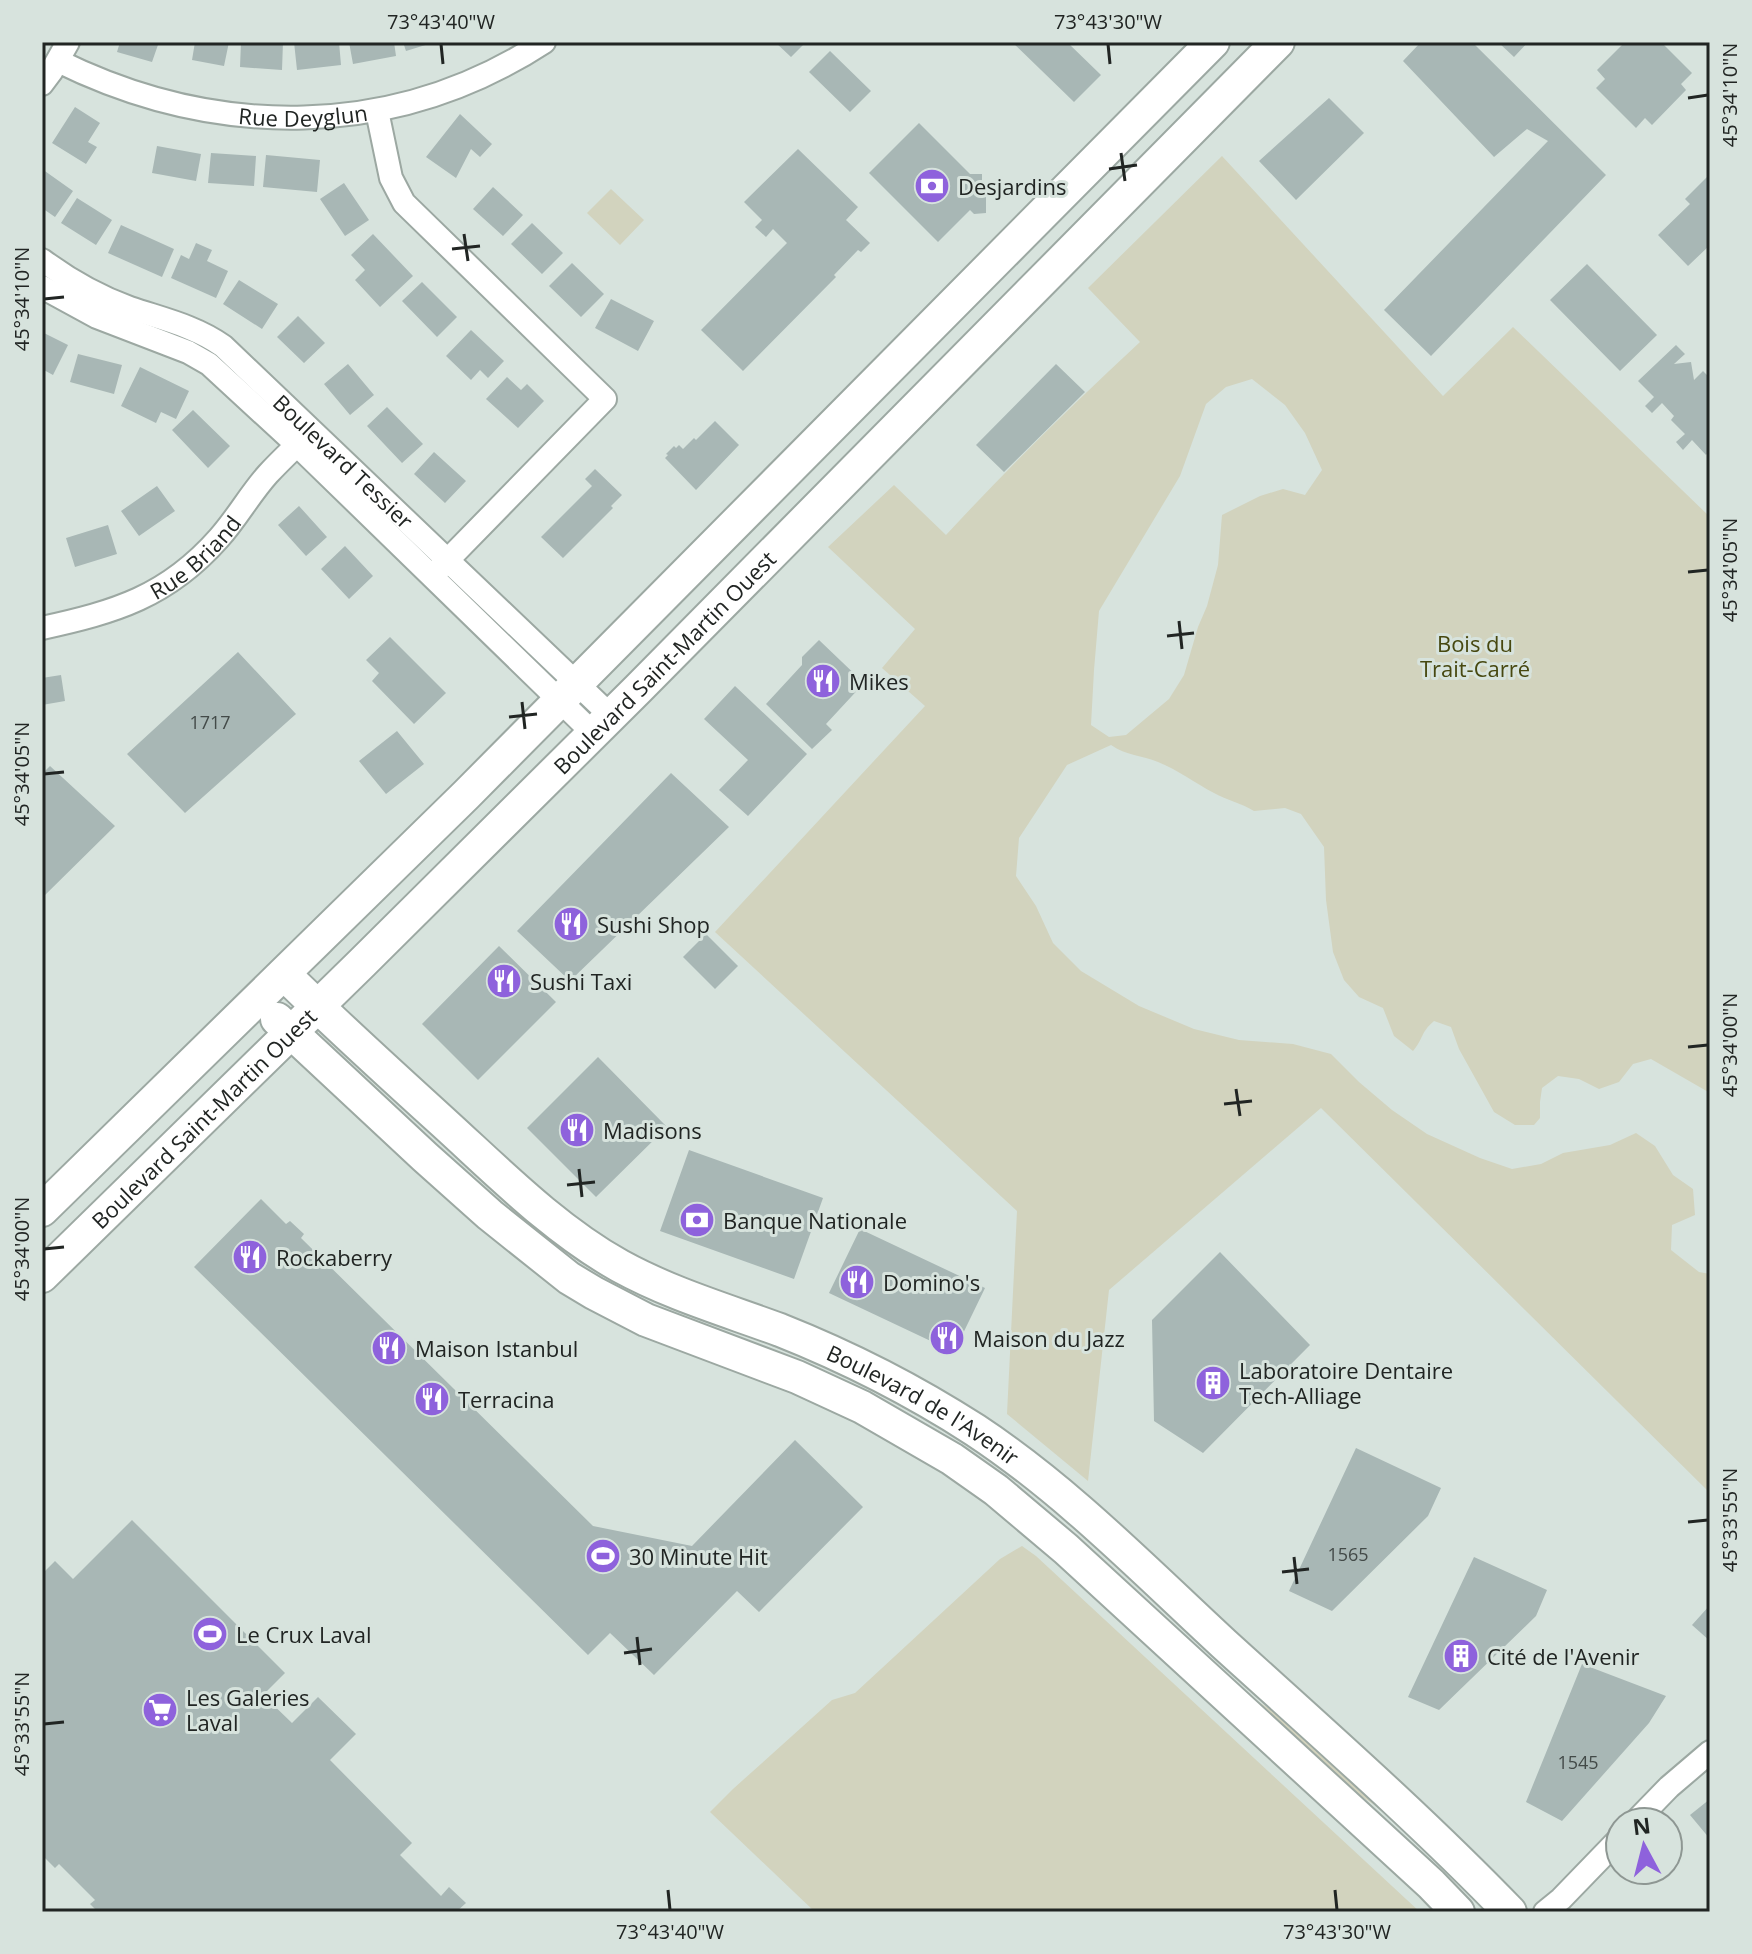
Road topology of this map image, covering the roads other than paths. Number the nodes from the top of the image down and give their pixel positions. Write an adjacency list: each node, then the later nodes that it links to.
1 (544, 42): 6 (street, Rue Deyglun)
2 (1213, 42): 12 (main road, Boulevard Saint-Martin Ouest)
3 (1278, 42): 13 (main road, Boulevard Saint-Martin Ouest)
4 (63, 52): 5 (street); 6 (street, Rue Deyglun)
5 (42, 84)
6 (377, 111): 10 (street)
7 (42, 260): 9 (street, Boulevard Tessier)
8 (42, 287): 9 (street, Boulevard Tessier)
9 (304, 438): 10 (street, Boulevard Tessier); 11 (street, Rue Briand)
10 (439, 569): 12 (street, Boulevard Tessier)
11 (42, 628)
12 (568, 692): 13 (street, Boulevard Tessier); 14 (main road, Boulevard Saint-Martin Ouest)
13 (602, 725): 16 (main road, Boulevard Saint-Martin Ouest)
14 (284, 974): 15 (main road, Boulevard Saint-Martin Ouest); 16 (main road, Boulevard de l'Avenir)
15 (257, 1000): 17 (main road, Boulevard de l'Avenir); 18 (main road, Boulevard Saint-Martin Ouest)
16 (316, 1006): 17 (main road, Boulevard Saint-Martin Ouest); 24 (main road, Boulevard de l'Avenir)
17 (290, 1032): 19 (main road, Boulevard Saint-Martin Ouest); 23 (main road, Boulevard de l'Avenir)
18 (42, 1210)
19 (42, 1276)
20 (1710, 1752): 21 (street)
21 (1651, 1806)
22 (1604, 1855): 25 (street)
23 (1458, 1912)
24 (1510, 1912)
25 (1545, 1912)

